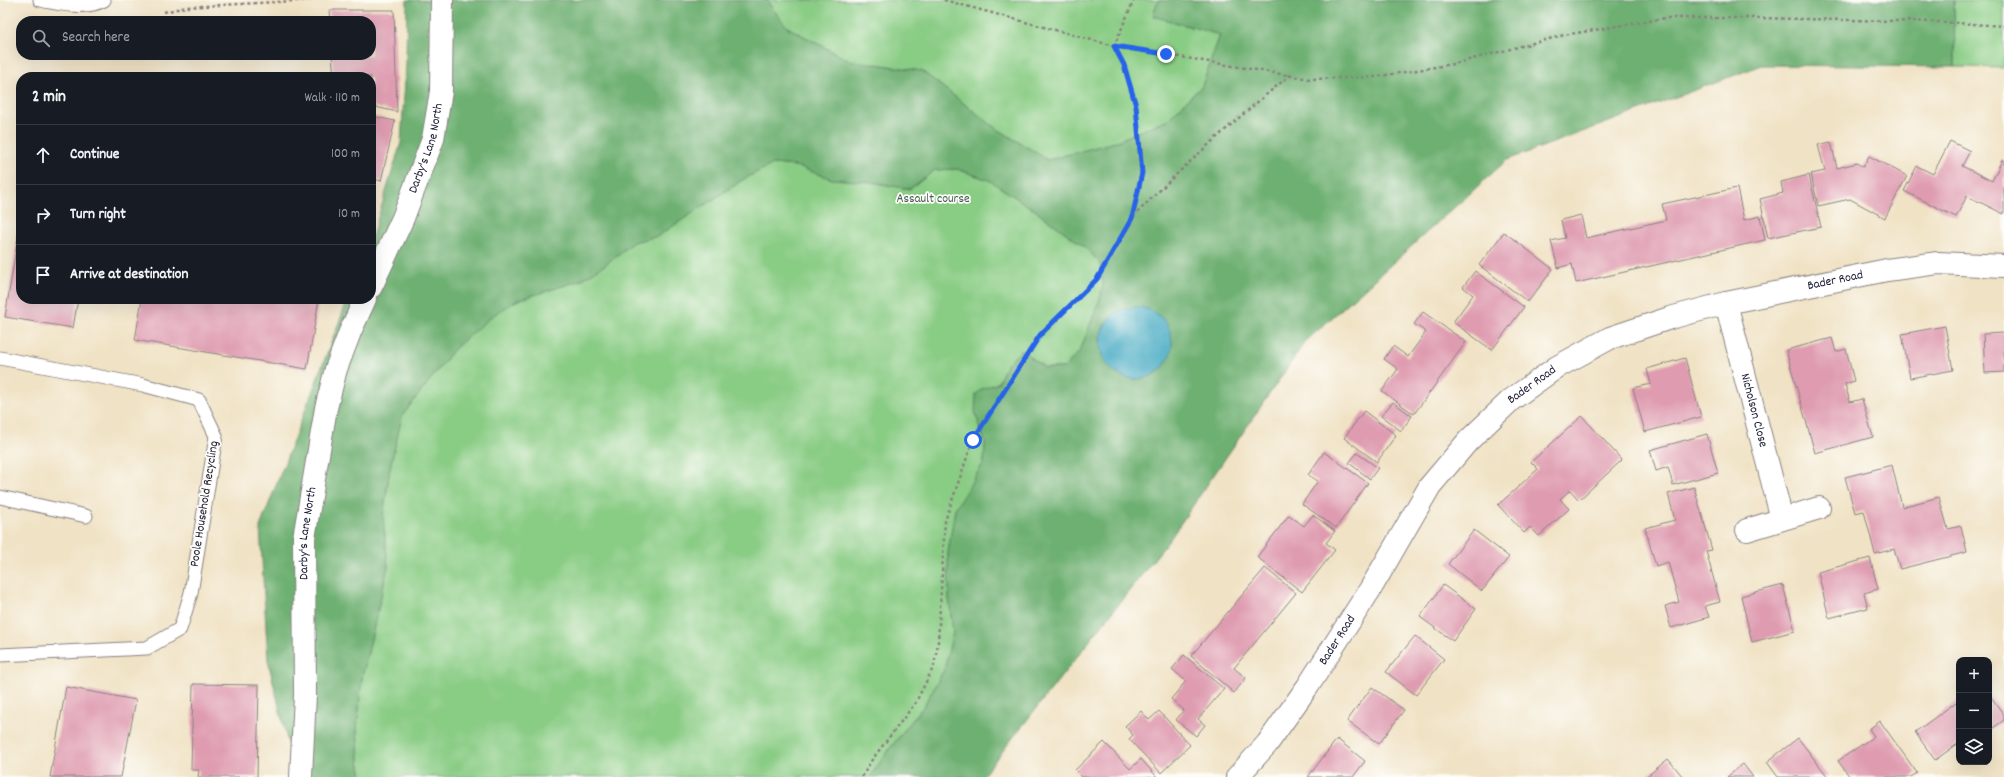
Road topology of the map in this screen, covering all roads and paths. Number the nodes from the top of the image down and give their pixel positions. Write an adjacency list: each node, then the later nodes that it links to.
1 (40, 0): 2 (lane)
2 (104, 0)
3 (311, 0): 7 (path)
4 (442, 0): 13 (street, Darby's Lane North)
5 (944, 0): 9 (path)
6 (1134, 0): 9 (path)
7 (164, 12)
8 (2004, 26): 10 (path)
9 (1114, 46): 10 (path); 11 (path)
10 (1290, 75): 11 (path)
11 (1132, 218): 24 (path)
12 (2004, 266): 14 (street, Bader Road)
13 (376, 276)
14 (1726, 302): 20 (street, Nicholson Close); 25 (street, Bader Road)
15 (363, 304): 23 (street, Darby's Lane North)
16 (0, 358): 22 (lane, Poole Household Recycling)
17 (0, 498): 19 (lane)
18 (1819, 508): 20 (street)
19 (86, 516)
20 (1782, 519): 21 (street)
21 (1747, 530)
22 (0, 655)
23 (301, 777)
24 (862, 777)
25 (1237, 777)

